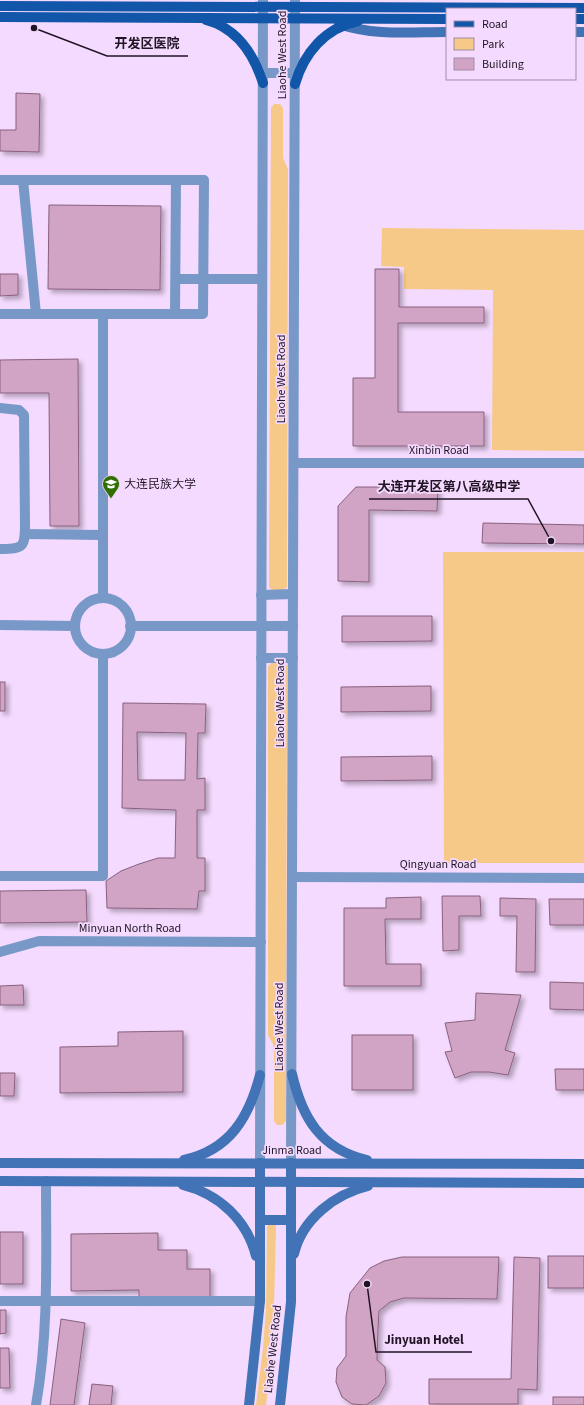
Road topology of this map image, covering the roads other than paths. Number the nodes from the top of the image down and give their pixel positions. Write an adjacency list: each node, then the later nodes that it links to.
1 (212, 0): 6 (main road)
2 (348, 0): 7 (main road)
3 (263, 4): 4 (main road); 6 (main road); 11 (street, Liaohe West Road)
4 (295, 4): 7 (main road); 12 (street, Liaohe West Road)
5 (0, 6): 6 (main road)
6 (193, 7)
7 (372, 7): 8 (main road)
8 (584, 8)
9 (0, 17): 10 (main road)
10 (194, 18): 11 (main road); 19 (main road)
11 (263, 18): 12 (main road); 19 (street, Liaohe West Road)
12 (295, 18): 13 (main road); 18 (street, Liaohe West Road)
13 (322, 18): 14 (main road); 16 (main road)
14 (373, 18): 15 (main road); 16 (main road)
15 (446, 19)
16 (344, 26): 17 (main road); 20 (main road)
17 (446, 32)
18 (295, 73): 19 (street); 20 (street, Liaohe West Road)
19 (263, 78): 26 (street, Liaohe West Road)
20 (295, 84): 32 (street, Liaohe West Road)
21 (0, 180): 22 (street)
22 (23, 180): 23 (street); 28 (street)
23 (176, 180): 24 (street); 25 (street)
24 (176, 279): 25 (street); 30 (street)
25 (203, 279): 26 (street); 30 (street)
26 (262, 279): 37 (street, Liaohe West Road)
27 (0, 314): 28 (street)
28 (36, 314): 29 (street)
29 (103, 314): 30 (street); 35 (street)
30 (176, 314)
31 (0, 408): 34 (street)
32 (294, 463): 33 (street, Xinbin Road); 38 (street, Liaohe West Road)
33 (584, 463)
34 (25, 534): 35 (street); 36 (street)
35 (103, 534): 39 (street)
36 (0, 549)
37 (262, 594): 38 (street); 43 (street, Liaohe West Road)
38 (293, 594): 44 (street, Liaohe West Road)
39 (103, 598): 41 (street); 42 (street)
40 (0, 625): 41 (street)
41 (75, 626): 45 (street)
42 (130, 626): 43 (street); 45 (street)
43 (261, 626): 44 (street); 46 (street, Liaohe West Road)
44 (293, 626): 47 (street, Liaohe West Road)
45 (103, 654): 48 (street)
46 (261, 658): 47 (street); 51 (street, Liaohe West Road)
47 (293, 658): 49 (street, Liaohe West Road)
48 (0, 876)
49 (292, 877): 50 (street, Qingyuan Road); 53 (street, Liaohe West Road)
50 (584, 878)
51 (261, 942): 52 (street, Minyuan North Road); 54 (street, Liaohe West Road)
52 (0, 952)
53 (292, 1074): 58 (street, Liaohe West Road); 59 (main road)
54 (260, 1075): 56 (main road); 57 (street, Liaohe West Road)
55 (0, 1163): 56 (main road, Jinma Road)
56 (166, 1163): 57 (main road, Jinma Road)
57 (260, 1163): 58 (main road, Jinma Road); 64 (main road, Liaohe West Road)
58 (291, 1163): 59 (main road, Jinma Road); 65 (main road, Liaohe West Road)
59 (385, 1164): 60 (main road, Jinma Road)
60 (584, 1164)
61 (0, 1181): 62 (main road)
62 (46, 1181): 63 (main road); 73 (street)
63 (167, 1182): 64 (main road); 70 (main road)
64 (260, 1182): 65 (main road); 68 (main road, Liaohe West Road)
65 (291, 1182): 66 (main road); 69 (main road, Liaohe West Road)
66 (385, 1182): 67 (main road); 71 (main road)
67 (584, 1183)
68 (260, 1220): 69 (main road); 70 (main road, Liaohe West Road)
69 (291, 1220): 71 (main road, Liaohe West Road)
70 (260, 1270): 74 (main road, Liaohe West Road)
71 (291, 1270): 77 (main road, Liaohe West Road)
72 (0, 1301): 73 (street)
73 (46, 1301): 74 (street); 75 (street)
74 (260, 1301): 76 (main road, Liaohe West Road)
75 (36, 1405)
76 (249, 1405)
77 (280, 1405)

